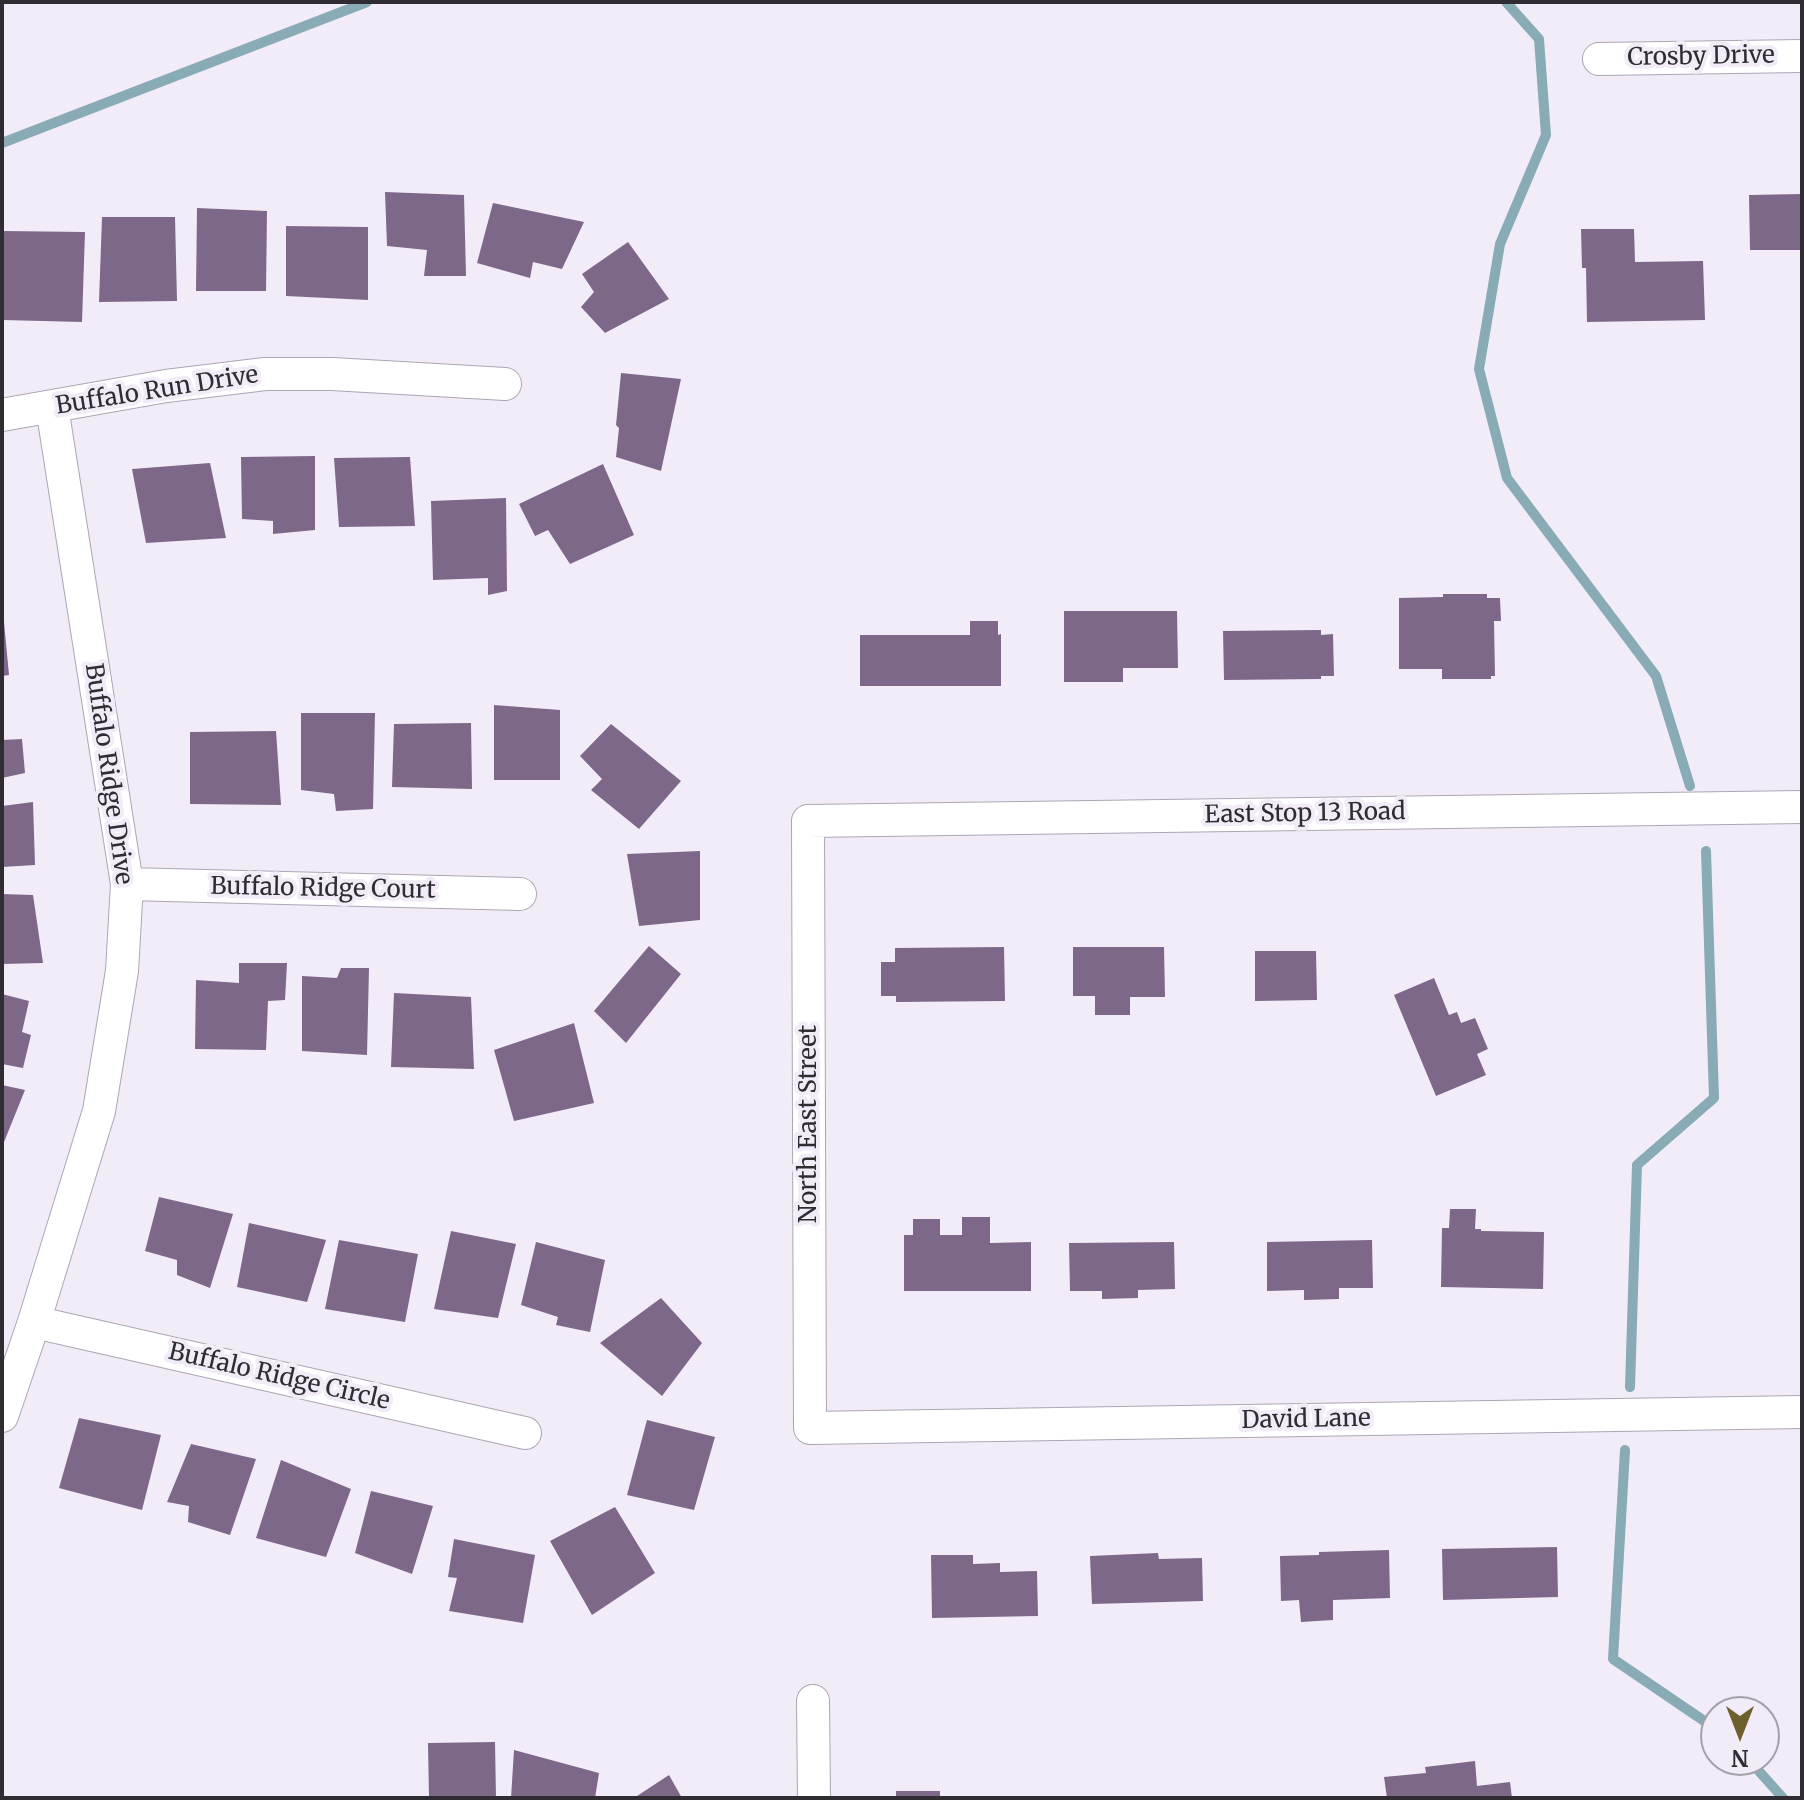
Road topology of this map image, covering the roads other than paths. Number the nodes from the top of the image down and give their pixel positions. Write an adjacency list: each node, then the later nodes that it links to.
1 (1802, 56): 2 (street, Crosby Drive)
2 (1599, 59)
3 (505, 384): 4 (street, Buffalo Run Drive)
4 (52, 407): 5 (street, Buffalo Run Drive); 8 (street, Buffalo Ridge Drive)
5 (2, 415)
6 (1802, 807): 7 (street, East Stop 13 Road)
7 (808, 821): 13 (street, North East Street)
8 (127, 884): 9 (street, Buffalo Ridge Court); 10 (street, Buffalo Ridge Drive)
9 (520, 894)
10 (34, 1322): 12 (street, Buffalo Ridge Drive); 14 (street, Buffalo Ridge Circle)
11 (1802, 1412): 13 (street, David Lane)
12 (2, 1416)
13 (810, 1428)
14 (525, 1433)
15 (813, 1701): 16 (street)
16 (814, 1798)

